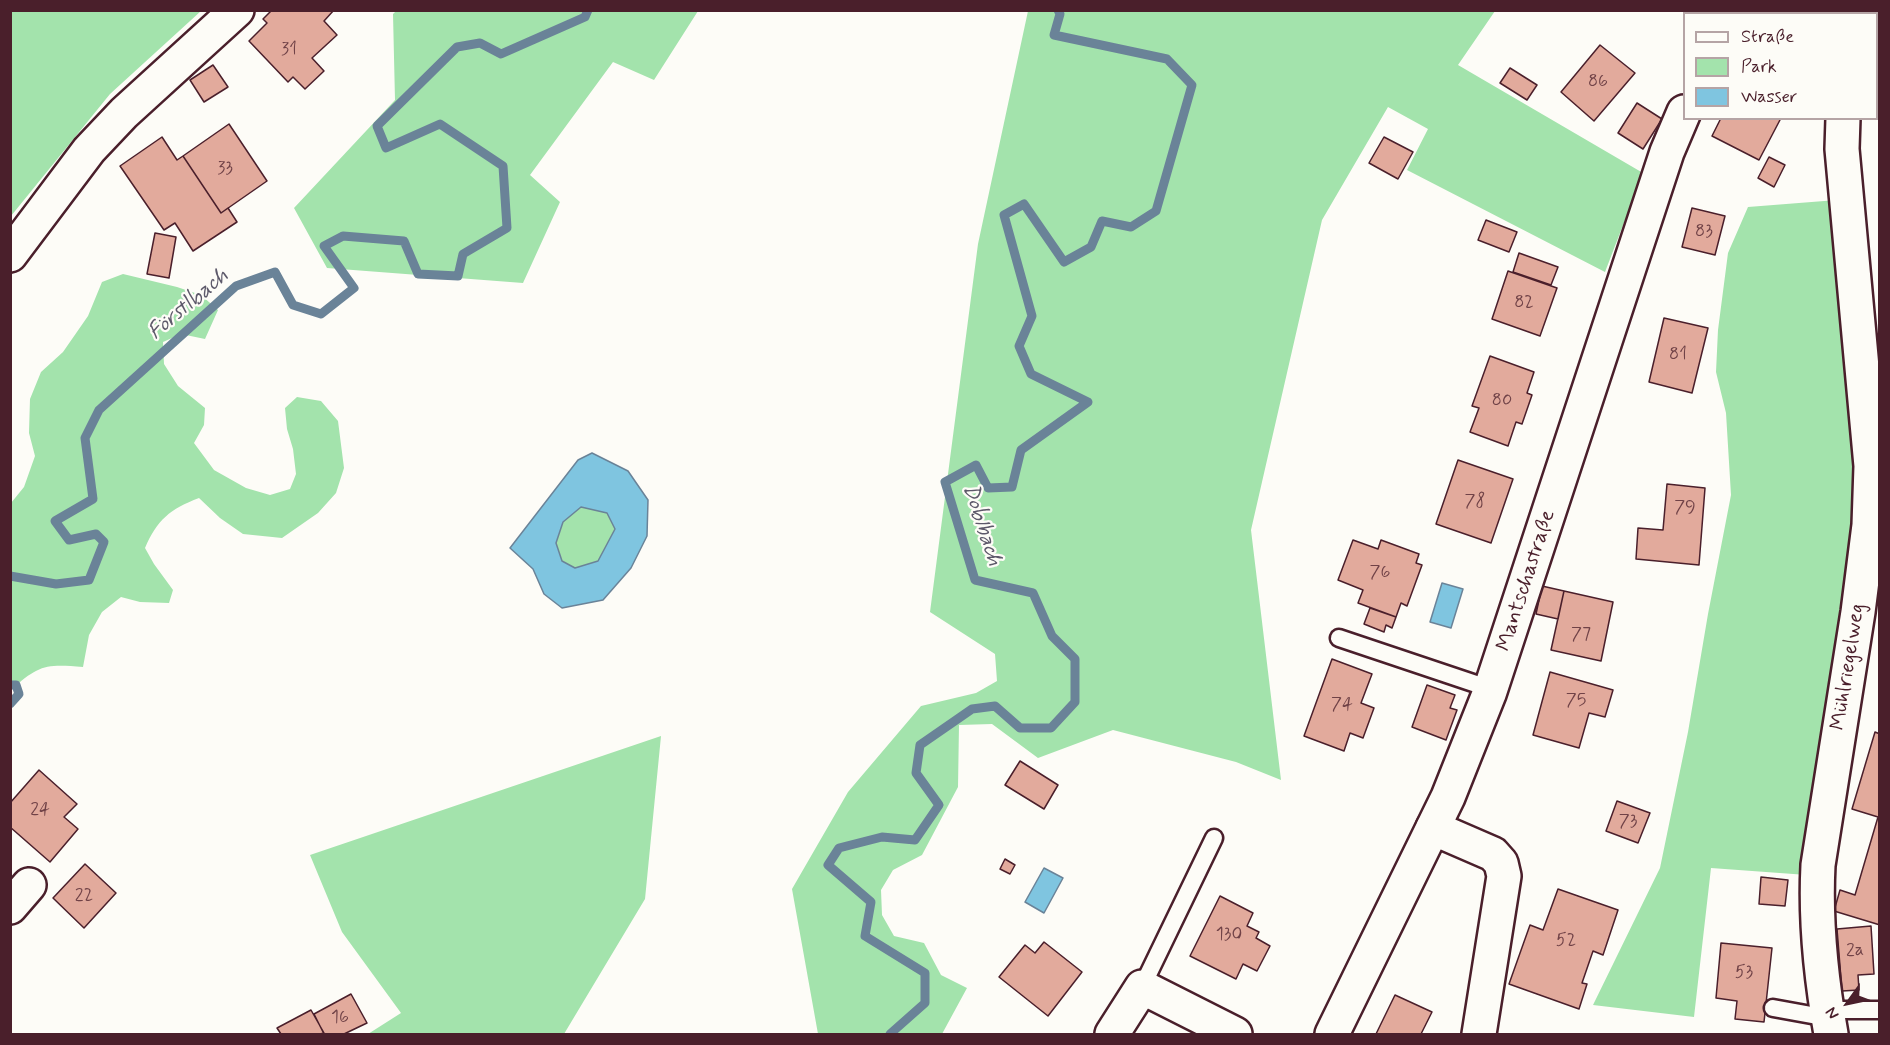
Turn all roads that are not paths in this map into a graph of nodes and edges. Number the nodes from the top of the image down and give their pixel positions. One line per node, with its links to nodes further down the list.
1 (237, 10): 4 (street)
2 (1683, 114): 6 (street, Mantschastraße)
3 (1843, 120): 12 (street, Mühlriegelweg)
4 (10, 255)
5 (1339, 638): 6 (lane)
6 (1491, 688): 7 (street, Mantschastraße)
7 (1433, 828): 15 (street, Mantschastraße); 16 (street)
8 (1214, 838): 9 (lane)
9 (1142, 987): 13 (street); 14 (street)
10 (1773, 1008): 12 (lane)
11 (1880, 1010): 12 (lane)
12 (1828, 1021)
13 (1112, 1035)
14 (1234, 1035)
15 (1332, 1035)
16 (1479, 1035)

